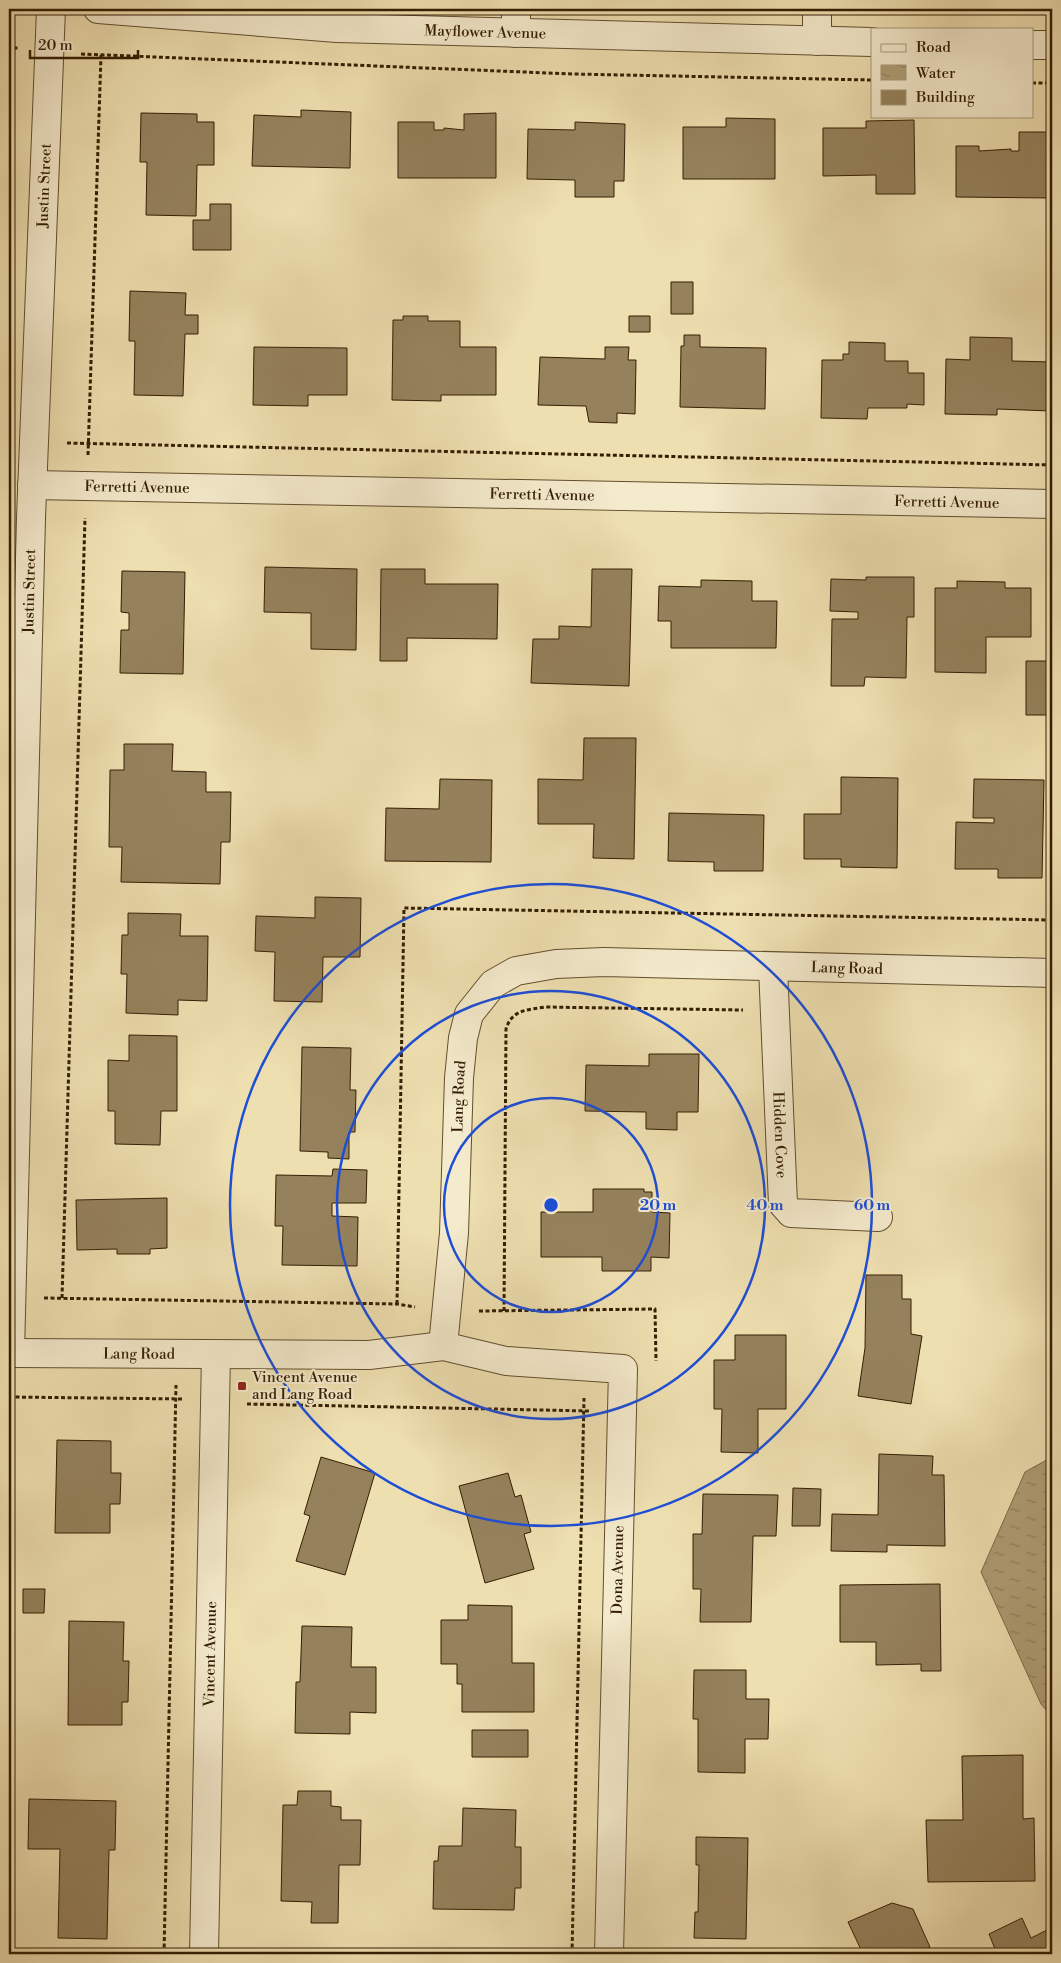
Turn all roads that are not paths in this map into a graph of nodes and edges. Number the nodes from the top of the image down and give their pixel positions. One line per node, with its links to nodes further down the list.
1 (51, 9): 9 (street, Justin Street)
2 (98, 9): 4 (street, Mayflower Avenue)
3 (818, 9): 5 (street)
4 (516, 21): 5 (street, Mayflower Avenue)
5 (816, 41): 6 (street, Mayflower Avenue)
6 (871, 42)
7 (1034, 45): 8 (street)
8 (1052, 45)
9 (32, 485): 10 (street, Ferretti Avenue); 15 (street, Justin Street)
10 (1052, 504)
11 (773, 967): 12 (street, Lang Road); 13 (street, Hidden Cove); 14 (street, Lang Road)
12 (1052, 973)
13 (878, 1217)
14 (443, 1346): 16 (street, Lang Road); 18 (street, Dona Avenue)
15 (9, 1353): 16 (street, Lang Road)
16 (216, 1355): 17 (street, Vincent Avenue)
17 (204, 1954)
18 (608, 1954)

